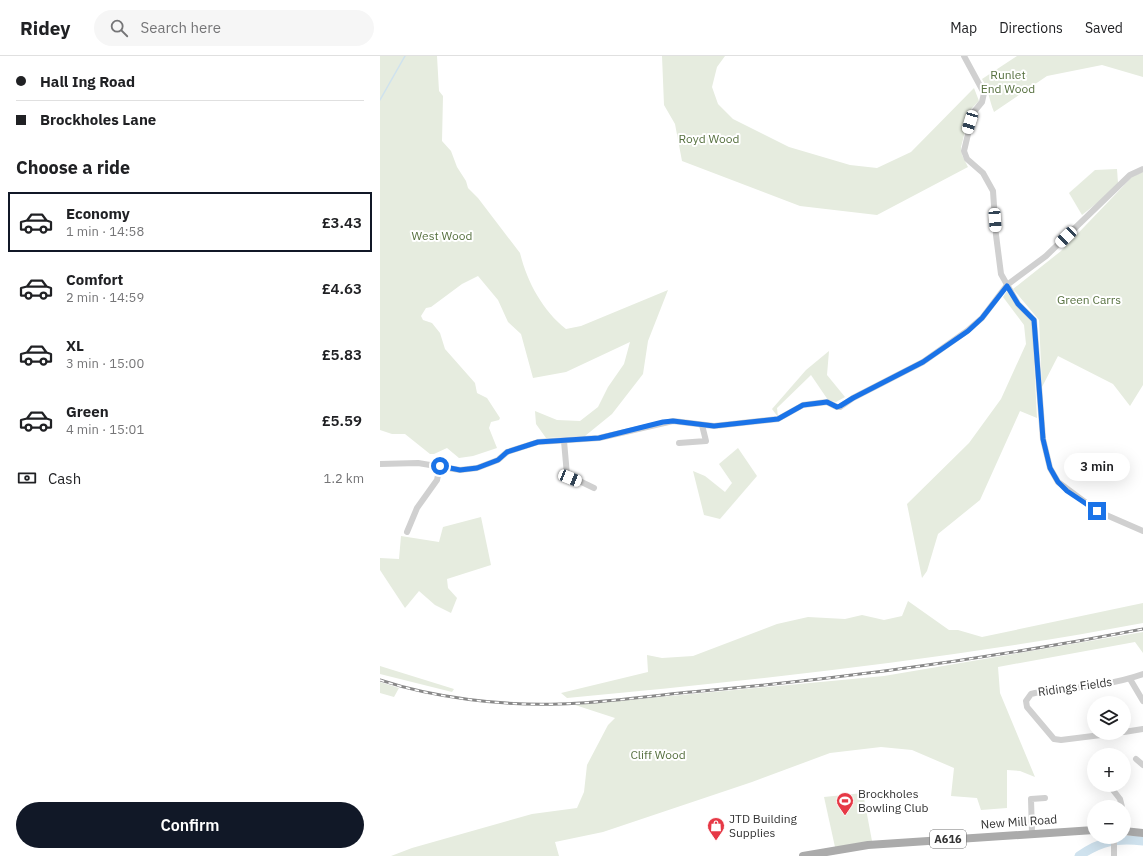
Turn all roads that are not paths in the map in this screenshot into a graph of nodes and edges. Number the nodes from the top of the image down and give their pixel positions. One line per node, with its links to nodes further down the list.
1 (964, 56): 3 (street)
2 (1143, 169): 3 (street)
3 (1007, 286): 4 (street); 10 (street)
4 (702, 425): 5 (street); 6 (street)
5 (564, 441): 8 (street); 9 (street)
6 (680, 443)
7 (380, 464): 8 (street)
8 (440, 466): 11 (street)
9 (594, 488)
10 (1143, 531)
11 (407, 532)
12 (1143, 674): 13 (street, Ridings Fields)
13 (1130, 679): 14 (street); 17 (street, Ridings Fields)
14 (1143, 700)
15 (1143, 729): 16 (street)
16 (1131, 731)
17 (1087, 737)
18 (1136, 759): 19 (street)
19 (1143, 765)
20 (1045, 798): 23 (street)
21 (1087, 830): 23 (main road, New Mill Road / A616)
22 (1131, 832): 24 (main road)
23 (1032, 833): 26 (main road, New Mill Road / A616)
24 (1143, 833)
25 (1114, 844): 27 (street)
26 (803, 856)
27 (1114, 856)

